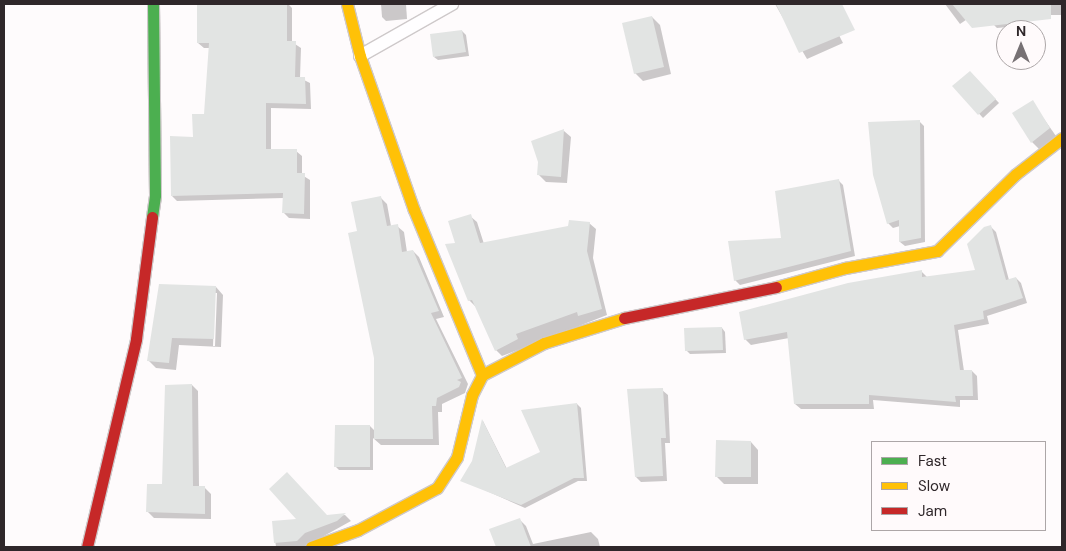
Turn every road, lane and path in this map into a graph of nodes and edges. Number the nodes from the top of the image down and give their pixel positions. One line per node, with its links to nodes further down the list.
1 (153, 4): 7 (street)
2 (347, 4): 4 (street)
3 (452, 4): 4 (lane)
4 (360, 56): 6 (street)
5 (1062, 138): 6 (street)
6 (482, 375): 8 (street)
7 (87, 547)
8 (312, 547)

